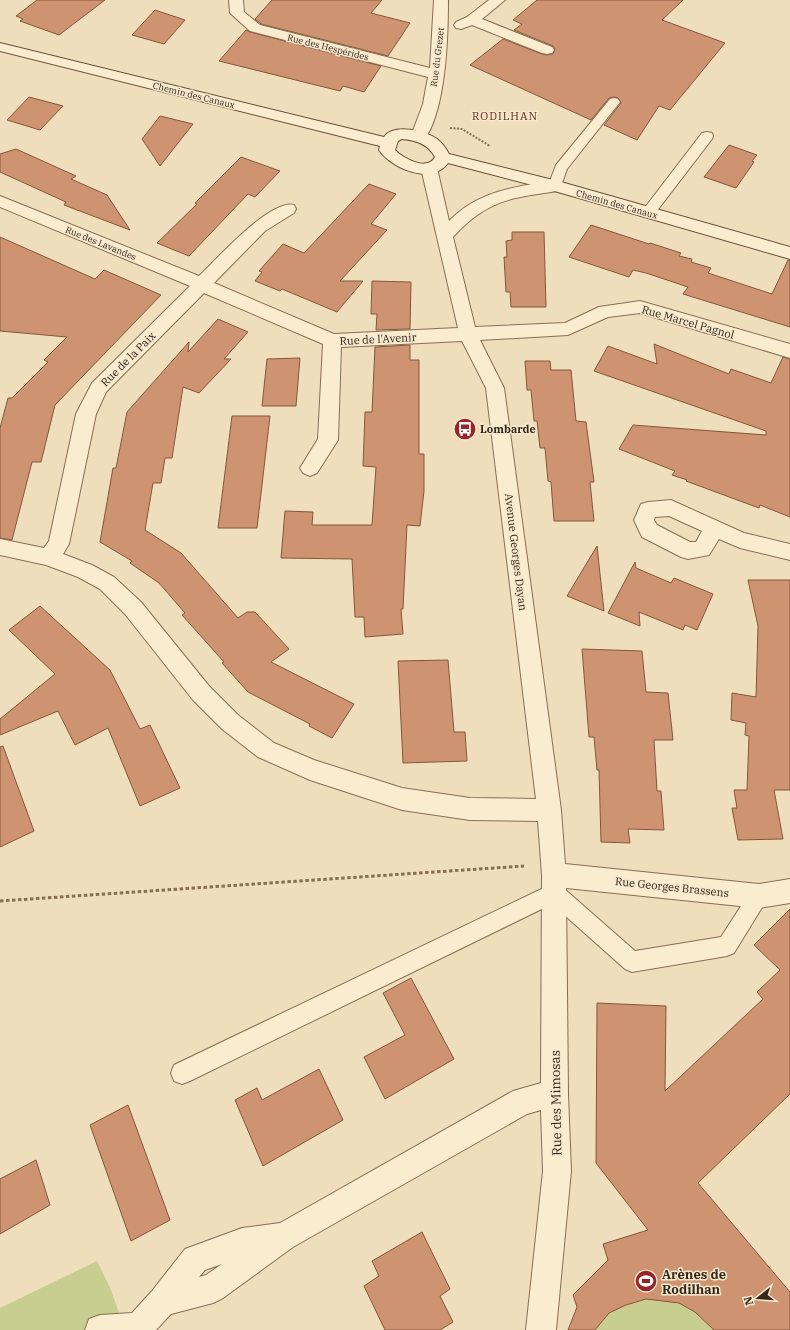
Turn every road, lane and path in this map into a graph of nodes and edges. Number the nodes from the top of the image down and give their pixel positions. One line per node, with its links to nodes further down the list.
1 (236, 0): 8 (street, Rue des Hespérides)
2 (441, 0): 5 (street, Rue du Grezet)
3 (498, 0): 4 (street)
4 (472, 20): 5 (street); 7 (street)
5 (441, 25): 8 (street, Rue du Grezet)
6 (0, 47): 12 (street, Chemin des Canaux)
7 (548, 50)
8 (436, 74): 10 (street, Rue du Grezet)
9 (614, 102): 14 (lane)
10 (419, 136): 12 (street); 13 (street)
11 (707, 136): 17 (lane)
12 (388, 143): 13 (street)
13 (436, 162): 14 (street, Chemin des Canaux); 18 (street, Avenue Georges Dayan)
14 (555, 186): 17 (street, Chemin des Canaux); 18 (street)
15 (0, 201): 20 (street, Rue des Lavandes)
16 (288, 209): 20 (street, Rue de la Paix)
17 (648, 213): 19 (street, Chemin des Canaux)
18 (444, 236): 21 (street, Avenue Georges Dayan)
19 (790, 253)
20 (202, 285): 22 (street, Rue de l'Avenir); 28 (street, Rue de la Paix)
21 (468, 334): 22 (street, Rue de l'Avenir); 23 (street, Rue Marcel Pagnol); 29 (street, Avenue Georges Dayan)
22 (332, 341): 24 (street)
23 (790, 351)
24 (310, 468)
25 (714, 529): 27 (street)
26 (0, 547): 28 (street)
27 (790, 552)
28 (48, 557): 29 (street)
29 (549, 810): 30 (street, Avenue Georges Dayan)
30 (554, 877): 32 (street, Rue Georges Brassens); 32 (lane); 33 (path); 34 (lane); 35 (street, Rue des Mimosas)
31 (790, 891): 32 (street, Rue Georges Brassens)
32 (759, 896)
33 (0, 901)
34 (182, 1073)
35 (554, 1094): 36 (street); 38 (street, Rue des Mimosas)
36 (138, 1329): 37 (street)
37 (100, 1330)
38 (541, 1330)

